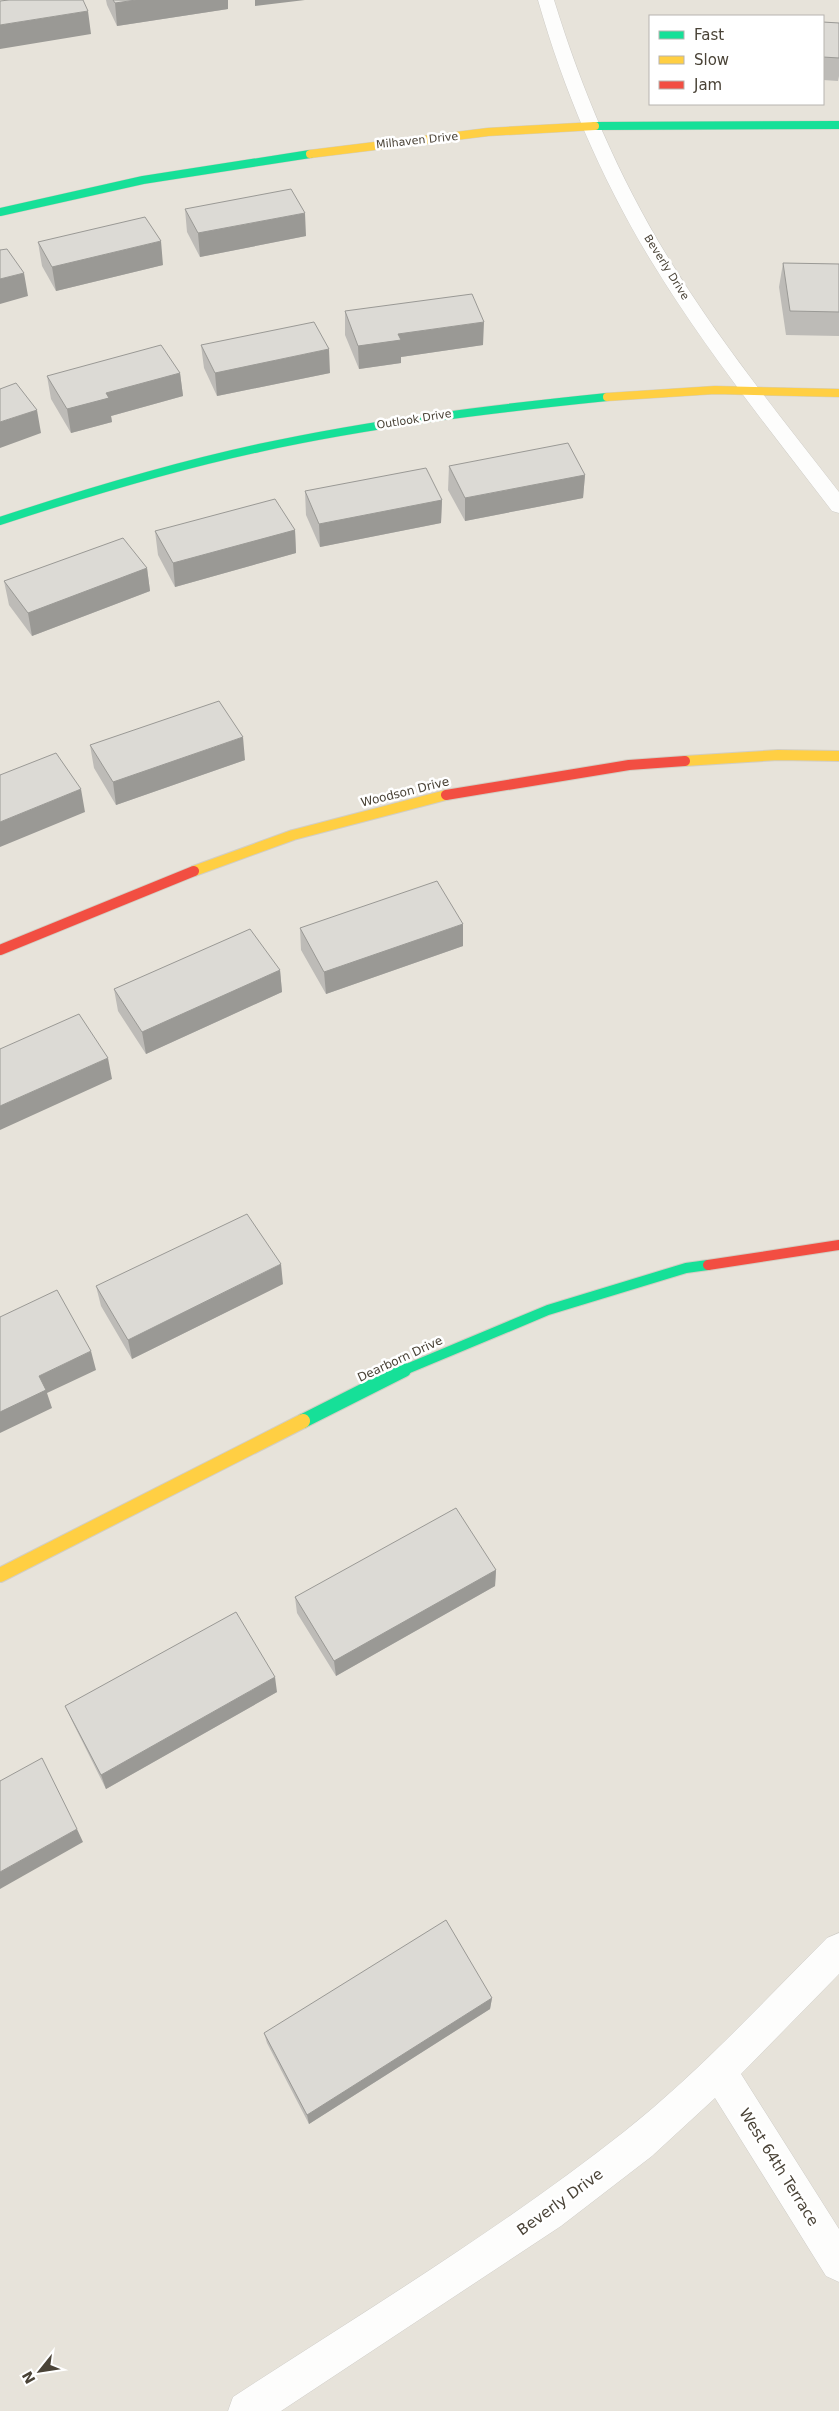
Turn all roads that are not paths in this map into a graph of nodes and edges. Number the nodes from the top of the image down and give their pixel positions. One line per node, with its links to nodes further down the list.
1 (546, 0): 3 (street, Beverly Drive)
2 (839, 124): 3 (street, Milhaven Drive)
3 (591, 127): 4 (street, Milhaven Drive); 5 (street, Beverly Drive)
4 (0, 212)
5 (752, 392): 6 (street, Outlook Drive); 7 (street, Beverly Drive); 8 (street, Outlook Drive)
6 (839, 393)
7 (839, 506)
8 (0, 521)
9 (839, 756): 10 (street, Woodson Drive)
10 (0, 950)
11 (839, 1245): 12 (street, Dearborn Drive)
12 (0, 1575)
13 (839, 1950): 14 (street, Beverly Drive)
14 (720, 2071): 15 (street, West 64th Terrace); 16 (street, Beverly Drive)
15 (839, 2263)
16 (247, 2411)

